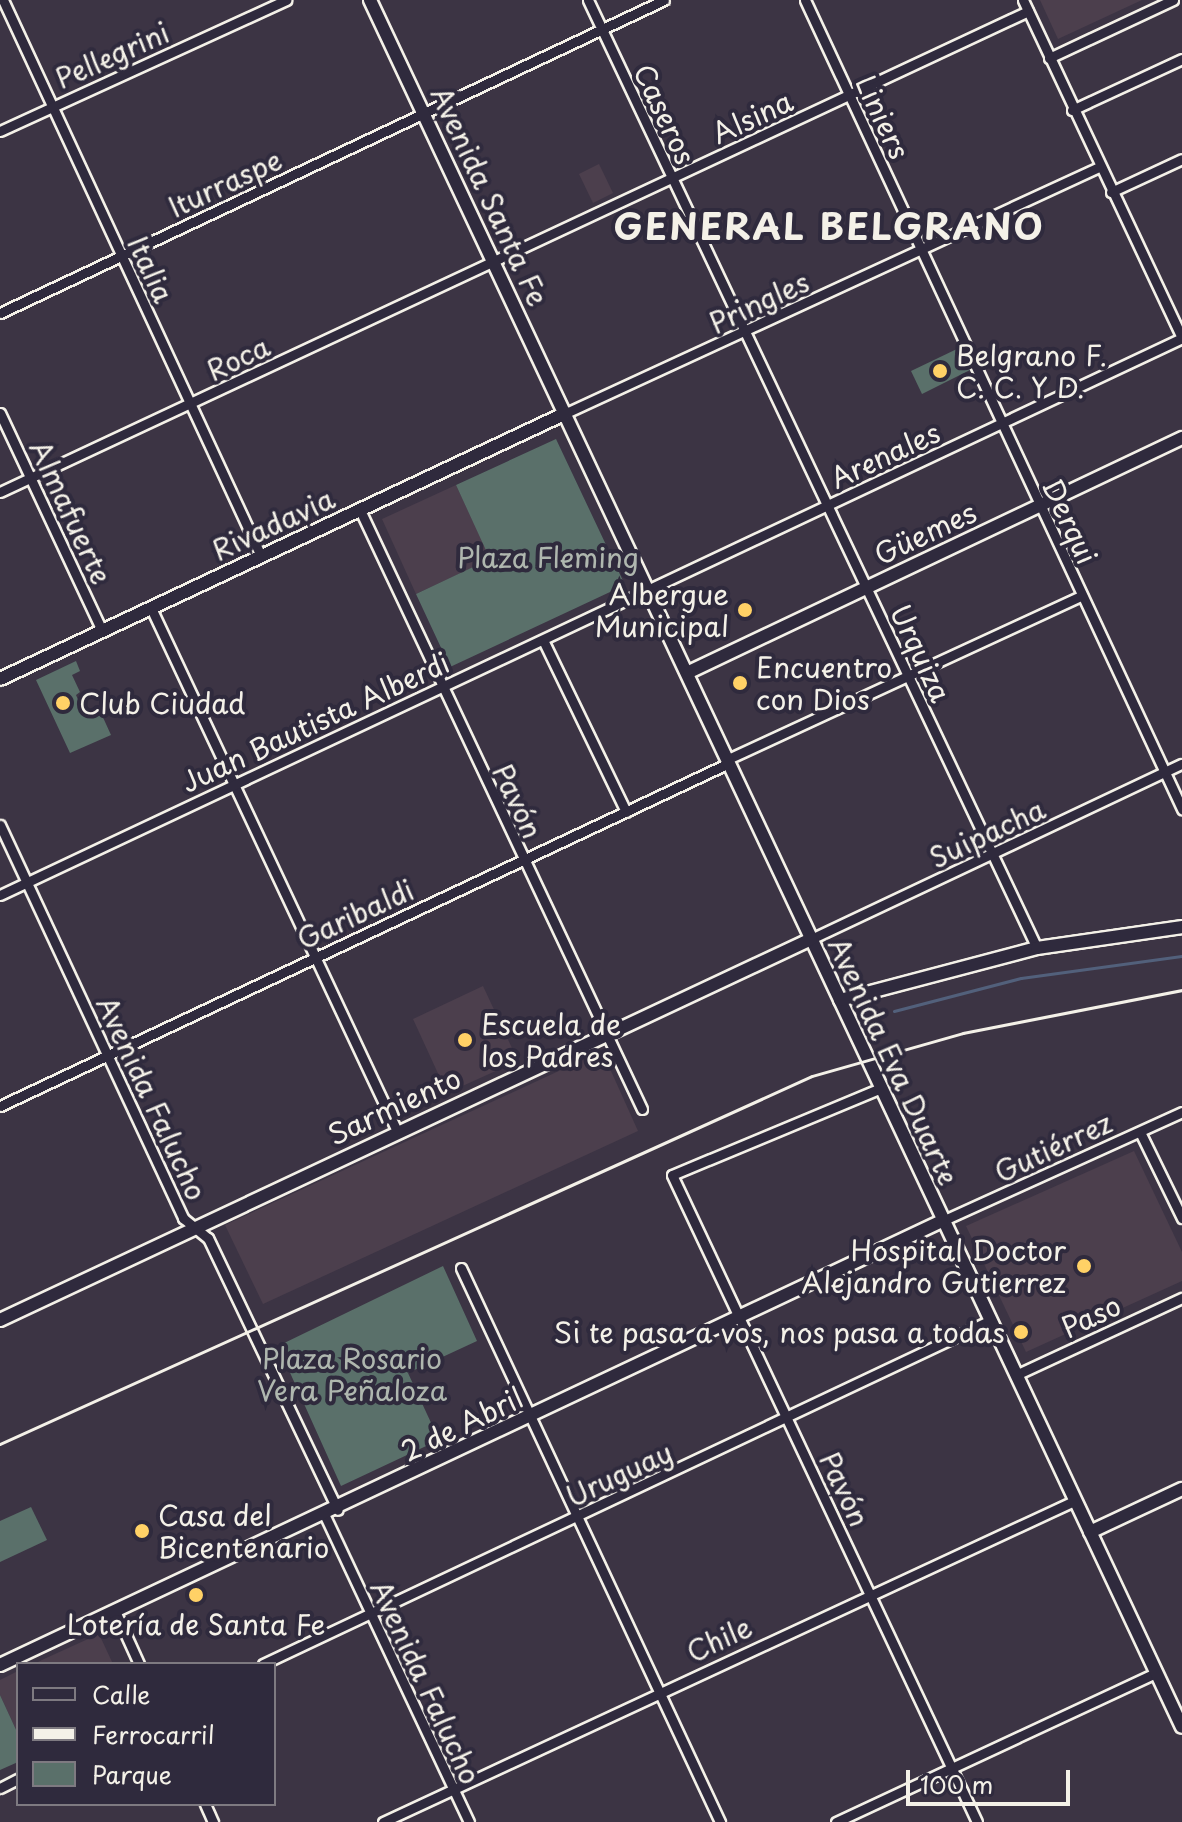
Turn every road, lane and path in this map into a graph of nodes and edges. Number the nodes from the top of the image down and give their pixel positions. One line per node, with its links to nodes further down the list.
1 (3, 0): 14 (street, Italia)
2 (286, 0): 14 (street, Pellegrini)
3 (370, 0): 16 (main road, Avenida Santa Fe)
4 (588, 0): 10 (street, Caseros)
5 (664, 0): 10 (street, Iturraspe)
6 (805, 0): 13 (street, Liniers)
7 (1023, 0): 9 (street)
8 (1173, 0): 11 (street)
9 (1028, 11): 11 (street); 13 (street, Alsina)
10 (602, 29): 16 (street, Iturraspe); 20 (street, Caseros)
11 (1049, 58): 15 (street)
12 (1182, 59): 15 (street)
13 (849, 95): 20 (street, Alsina); 22 (street, Liniers)
14 (51, 107): 17 (street, Pellegrini); 23 (street, Italia)
15 (1072, 110): 19 (street)
16 (425, 114): 23 (street, Iturraspe); 24 (main road, Avenida Santa Fe)
17 (0, 131)
18 (1182, 159): 21 (street)
19 (1099, 167): 21 (street); 22 (street, Pringles)
20 (671, 180): 24 (street, Alsina); 26 (street, Caseros)
21 (1111, 192): 27 (street)
22 (920, 252): 26 (street, Pringles); 31 (street, Derqui)
23 (121, 256): 25 (street, Iturraspe); 28 (street, Italia)
24 (495, 263): 28 (street, Roca); 30 (main road, Avenida Santa Fe)
25 (0, 313)
26 (743, 334): 30 (street, Pringles); 35 (street, Urquiza)
27 (1182, 338): 31 (street, Arenales)
28 (191, 404): 33 (street, Roca); 38 (street, Italia)
29 (0, 413): 33 (street, Almafuerte)
30 (566, 413): 37 (main road, Rivadavia); 40 (main road, Avenida Eva Duarte)
31 (1002, 426): 35 (street, Arenales); 36 (street, Derqui)
32 (1182, 438): 36 (main road, Güemes)
33 (31, 478): 34 (street, Roca); 43 (street, Almafuerte)
34 (0, 492)
35 (827, 507): 39 (street, Urquiza); 40 (street, Arenales)
36 (1039, 507): 39 (main road, Güemes); 41 (street, Derqui)
37 (360, 510): 38 (main road, Rivadavia); 48 (street, Pavón)
38 (261, 556): 42 (main road, Rivadavia)
39 (866, 588): 45 (main road, Güemes); 46 (street, Urquiza)
40 (650, 590): 44 (street, Juan Bautista Alberdi); 45 (main road, Avenida Eva Duarte)
41 (1080, 596): 46 (street, Garibaldi); 51 (street, Derqui)
42 (151, 608): 43 (main road, Rivadavia); 52 (street)
43 (102, 631): 47 (main road, Rivadavia)
44 (543, 640): 48 (street, Juan Bautista Alberdi); 54 (street)
45 (689, 672): 49 (main road, Avenida Eva Duarte)
46 (907, 676): 49 (street, Garibaldi); 56 (street, Urquiza)
47 (0, 679)
48 (440, 687): 52 (street, Juan Bautista Alberdi); 57 (street, Pavón)
49 (728, 761): 54 (street, Garibaldi); 61 (main road, Avenida Eva Duarte)
50 (1182, 764): 51 (street, Suipacha)
51 (1164, 772): 53 (street, Derqui); 56 (street, Suipacha)
52 (232, 785): 58 (street, Juan Bautista Alberdi); 63 (street)
53 (1182, 809)
54 (626, 812): 57 (street, Garibaldi)
55 (0, 825): 58 (street, Avenida Falucho)
56 (992, 856): 61 (street, Suipacha); 62 (street, Urquiza)
57 (522, 862): 63 (street, Garibaldi); 65 (street, Pavón)
58 (26, 883): 59 (street, Juan Bautista Alberdi); 66 (street, Avenida Falucho)
59 (0, 895)
60 (1182, 927): 62 (main road)
61 (811, 939): 64 (main road, Avenida Eva Duarte); 65 (main road, Sarmiento)
62 (1037, 948): 64 (main road)
63 (314, 956): 66 (street, Garibaldi); 71 (street)
64 (840, 1000): 67 (main road, Avenida Eva Duarte)
65 (605, 1036): 69 (street, Pavón); 71 (main road, Sarmiento)
66 (106, 1056): 68 (street, Garibaldi); 75 (street, Avenida Falucho)
67 (881, 1088): 74 (main road, Avenida Eva Duarte); 79 (street, Pavón)
68 (0, 1106)
69 (642, 1109)
70 (1182, 1112): 72 (street, Gutiérrez)
71 (397, 1131): 75 (main road, Sarmiento)
72 (1140, 1132): 73 (street); 74 (street, Gutiérrez)
73 (1182, 1218)
74 (942, 1221): 79 (main road, 2 de Abril); 80 (main road, Avenida Eva Duarte)
75 (195, 1228): 78 (main road, Sarmiento); 86 (street, Avenida Falucho)
76 (461, 1268): 82 (street)
77 (1182, 1298): 81 (street, Paso)
78 (0, 1320)
79 (739, 1320): 82 (main road, 2 de Abril); 83 (street, Pavón)
80 (991, 1320): 81 (main road, Avenida Eva Duarte); 83 (street, Uruguay)
81 (1018, 1374): 85 (main road, Avenida Eva Duarte)
82 (531, 1418): 86 (main road, 2 de Abril); 88 (street)
83 (787, 1418): 88 (street, Uruguay); 90 (street, Pavón)
84 (1182, 1489): 89 (main road)
85 (1076, 1500): 89 (main road, Avenida Eva Duarte); 90 (street, Chile)
86 (338, 1510): 87 (main road, 2 de Abril)
87 (325, 1516): 91 (main road, 2 de Abril); 92 (street, Avenida Falucho)
88 (577, 1519): 92 (street, Uruguay); 97 (street)
89 (1090, 1532): 96 (main road, Avenida Eva Duarte)
90 (869, 1594): 97 (street, Chile); 100 (street, Pavón)
91 (115, 1611): 93 (street); 95 (main road, 2 de Abril)
92 (370, 1615): 94 (street, Uruguay); 101 (street, Avenida Falucho)
93 (138, 1662)
94 (267, 1662)
95 (0, 1665)
96 (1157, 1672): 98 (main road, Avenida Eva Duarte); 100 (street)
97 (659, 1691): 101 (street, Chile); 104 (street)
98 (1177, 1703): 99 (main road, Avenida Eva Duarte)
99 (1182, 1727)
100 (951, 1768): 105 (street); 106 (street, Pavón)
101 (453, 1789): 102 (street, Chile); 103 (street, Avenida Falucho)
102 (383, 1822)
103 (469, 1822)
104 (720, 1822)
105 (836, 1822)
106 (977, 1822)

